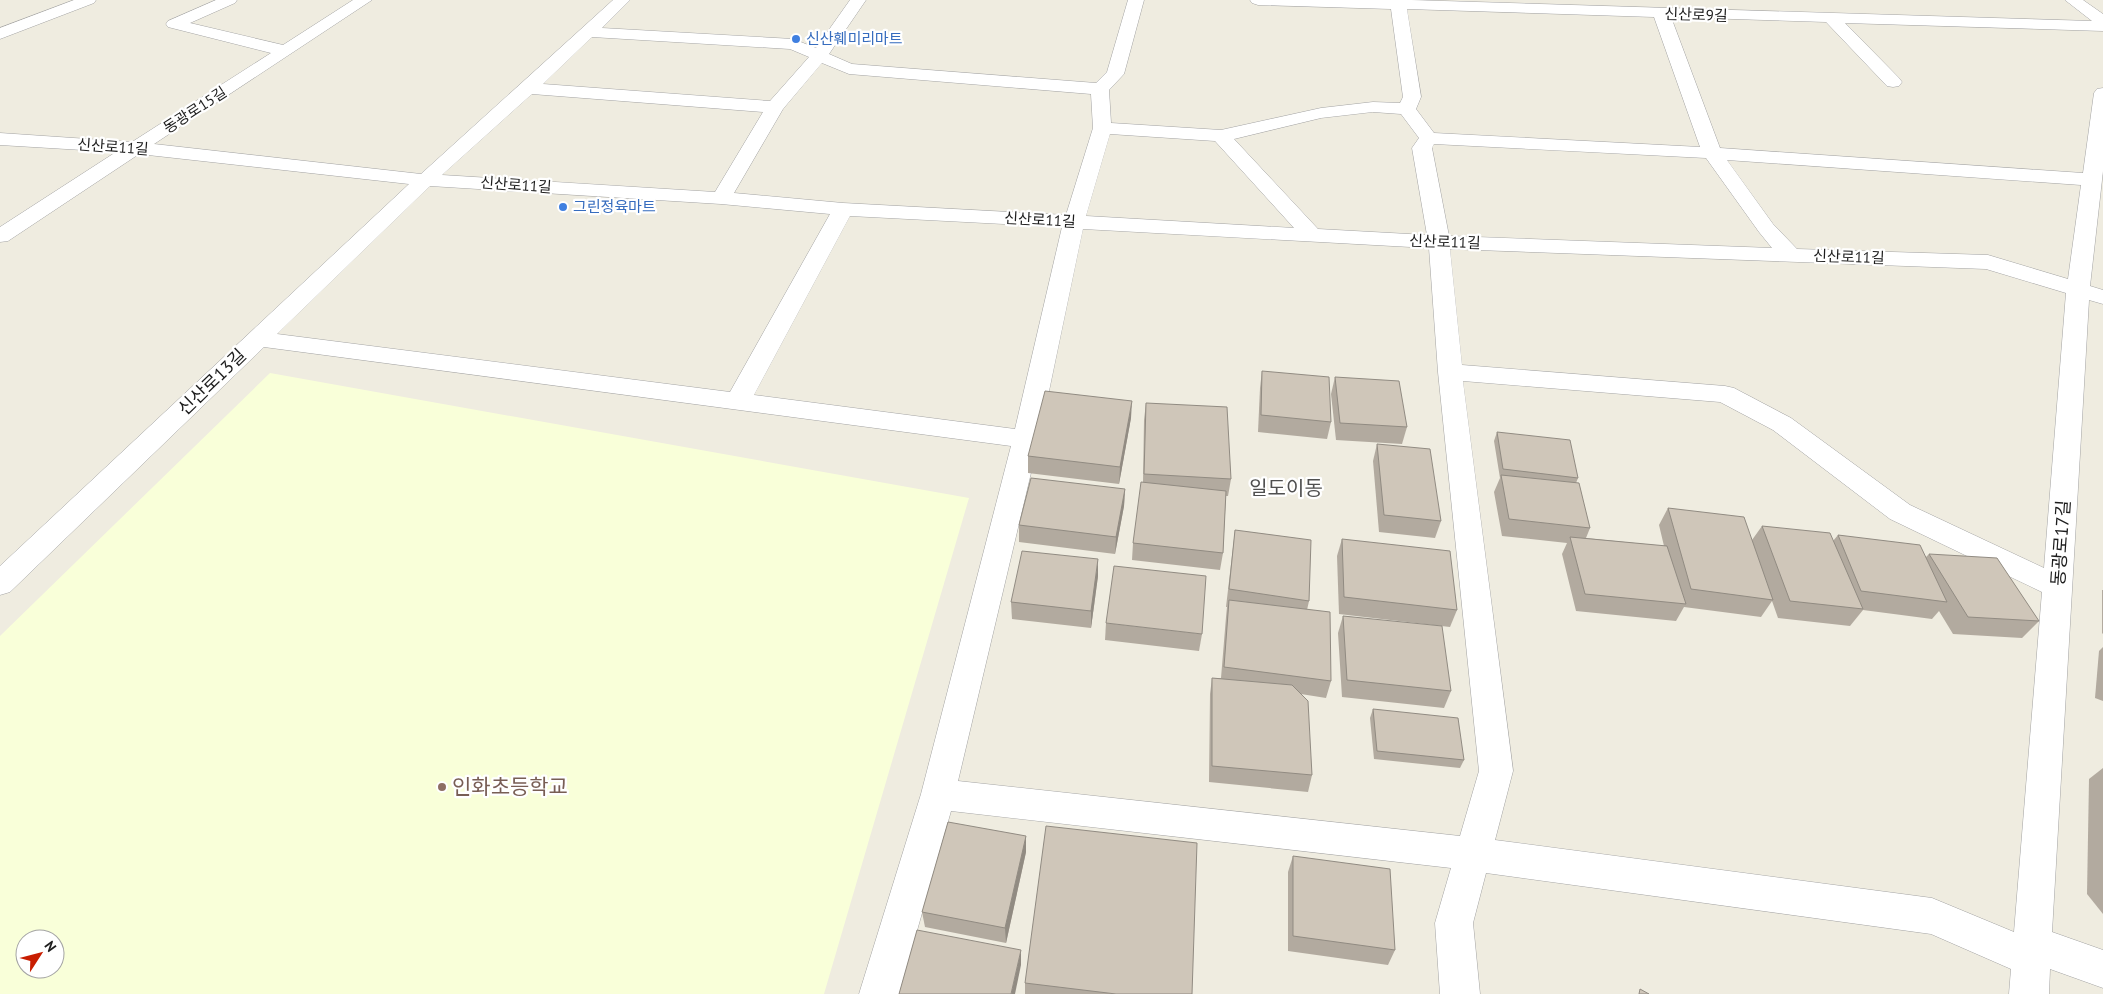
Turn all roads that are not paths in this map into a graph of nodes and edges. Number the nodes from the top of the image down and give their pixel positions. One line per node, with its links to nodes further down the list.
1 (88, 0): 17 (street)
2 (229, 0): 18 (street)
3 (364, 0): 18 (street, 동광로15길)
4 (622, 0): 16 (street, 신산로13길)
5 (858, 0): 19 (street)
6 (1136, 0): 22 (street)
7 (1258, 0): 9 (street, 신산로9길)
8 (2074, 0): 13 (street)
9 (1399, 2): 11 (street, 신산로9길); 25 (street)
10 (1917, 6): 14 (street)
11 (1661, 14): 12 (street, 신산로9길); 31 (street)
12 (1832, 19): 14 (street, 신산로9길); 20 (street)
13 (2103, 21)
14 (1937, 22): 15 (street, 신산로9길)
15 (2103, 26)
16 (589, 32): 19 (street); 21 (street, 신산로13길)
17 (0, 34)
18 (285, 51): 30 (street, 동광로15길)
19 (819, 56): 22 (street); 24 (street)
20 (1893, 82)
21 (528, 88): 24 (street); 32 (street, 신산로13길)
22 (1100, 89): 26 (street)
23 (2103, 93): 33 (street, 동광로17길)
24 (775, 107): 34 (street)
25 (1407, 109): 27 (street); 28 (street)
26 (1102, 128): 27 (street); 36 (street)
27 (1221, 136): 38 (street)
28 (1428, 138): 31 (street); 39 (street)
29 (0, 139): 30 (street, 신산로11길)
30 (136, 148): 32 (street, 신산로11길); 37 (street, 동광로15길)
31 (1712, 152): 33 (street); 40 (street)
32 (425, 180): 34 (street, 신산로11길); 42 (street, 신산로13길)
33 (2092, 180): 41 (street, 동광로17길)
34 (721, 198): 35 (street, 신산로11길)
35 (843, 208): 36 (street, 신산로11길); 44 (street)
36 (1074, 222): 38 (street, 신산로11길); 45 (street)
37 (0, 236)
38 (1313, 236): 39 (street, 신산로11길)
39 (1439, 242): 40 (street, 신산로11길); 43 (street)
40 (1790, 254): 41 (street, 신산로11길)
41 (2091, 294): 47 (street, 동광로17길)
42 (258, 339): 44 (street); 46 (street, 신산로13길)
43 (1450, 372): 47 (street); 49 (street)
44 (738, 401): 45 (street)
45 (1026, 439): 48 (street)
46 (0, 584)
47 (2058, 587): 50 (street, 동광로17길)
48 (938, 794): 49 (street); 52 (street)
49 (1473, 854): 50 (street); 53 (street)
50 (2032, 958): 51 (street); 54 (street, 동광로17길)
51 (2103, 969)
52 (880, 994)
53 (1460, 994)
54 (2029, 994)

